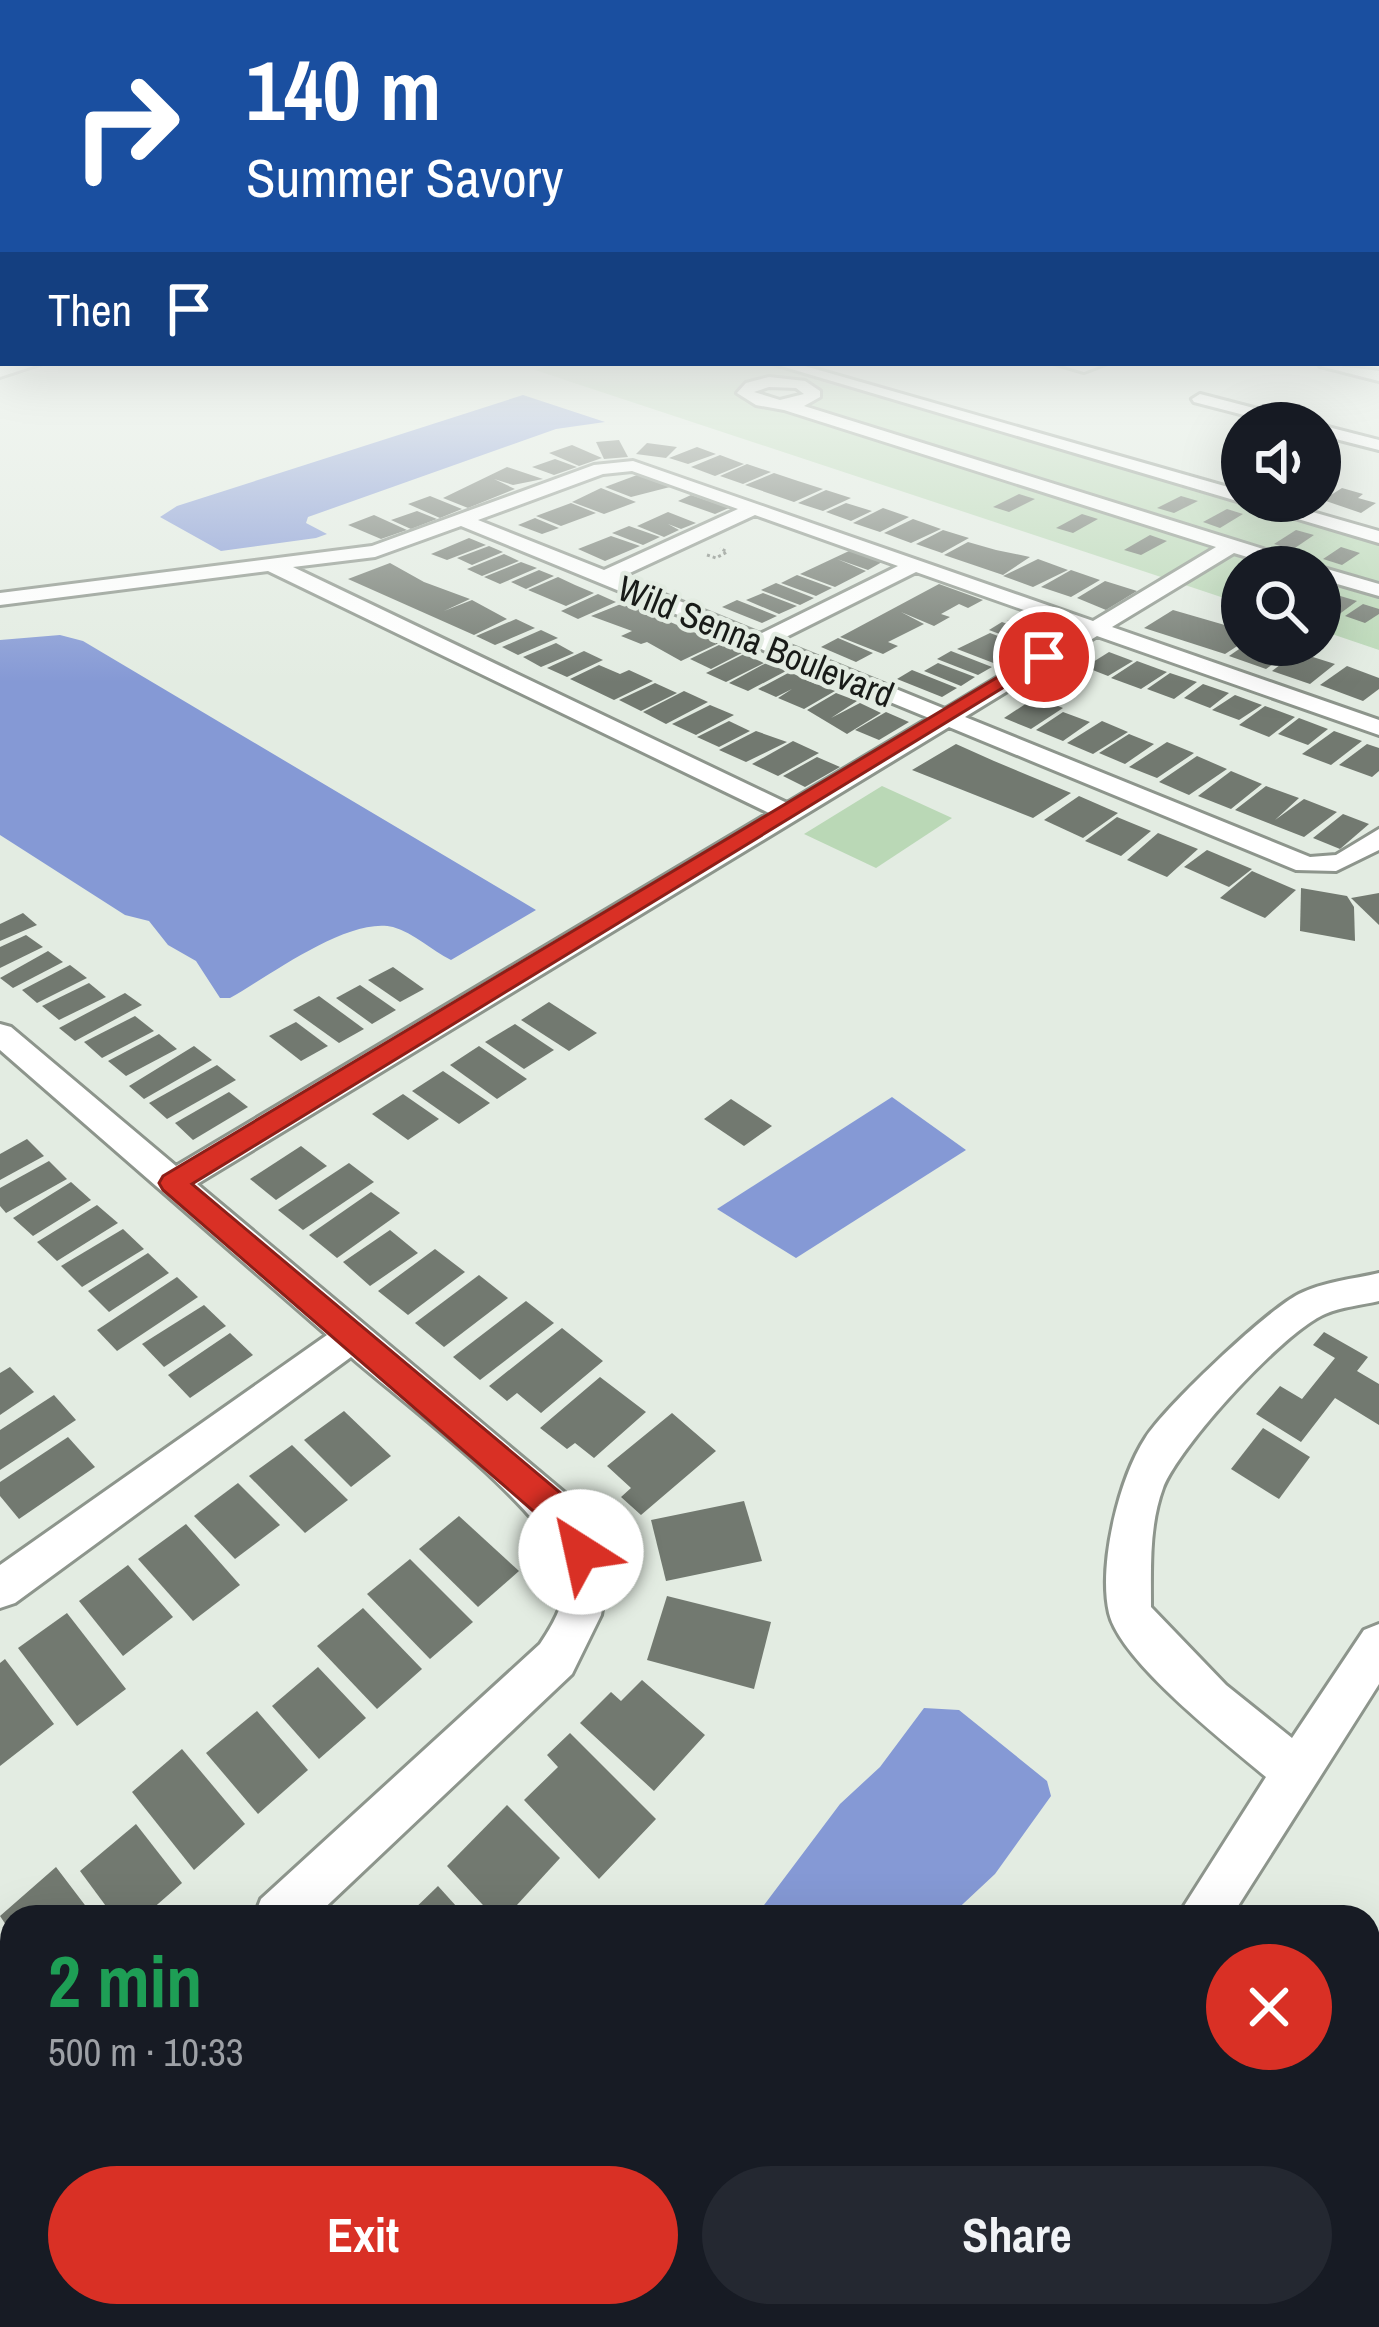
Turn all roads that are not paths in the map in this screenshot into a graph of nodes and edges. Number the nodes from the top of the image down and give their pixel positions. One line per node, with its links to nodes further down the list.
1 (975, 465): 8 (street)
2 (1130, 465): 3 (street)
3 (1221, 491)
4 (756, 508): 5 (street); 10 (street); 12 (street)
5 (464, 520): 11 (street); 12 (street, Wild Senna Boulevard)
6 (1327, 522): 7 (street)
7 (1379, 537)
8 (1232, 546)
9 (1221, 552): 16 (street)
10 (916, 564): 16 (street); 17 (street)
11 (272, 565): 15 (street); 20 (street)
12 (603, 578): 17 (street, Wild Senna Boulevard)
13 (1341, 579): 14 (street)
14 (1379, 590)
15 (0, 599)
16 (1092, 627): 18 (street); 19 (street)
17 (760, 642): 18 (street, Wild Senna Boulevard)
18 (945, 718): 20 (street); 21 (street, Wild Senna Boulevard)
19 (1379, 728)
20 (788, 813): 23 (street)
21 (1379, 837)
22 (0, 1034): 23 (street)
23 (173, 1183): 25 (street)
24 (1379, 1287): 28 (street)
25 (353, 1336): 26 (street); 29 (street)
26 (0, 1588)
27 (1379, 1645): 28 (street)
28 (1297, 1772): 30 (street)
29 (292, 1905)
30 (1210, 1905)

